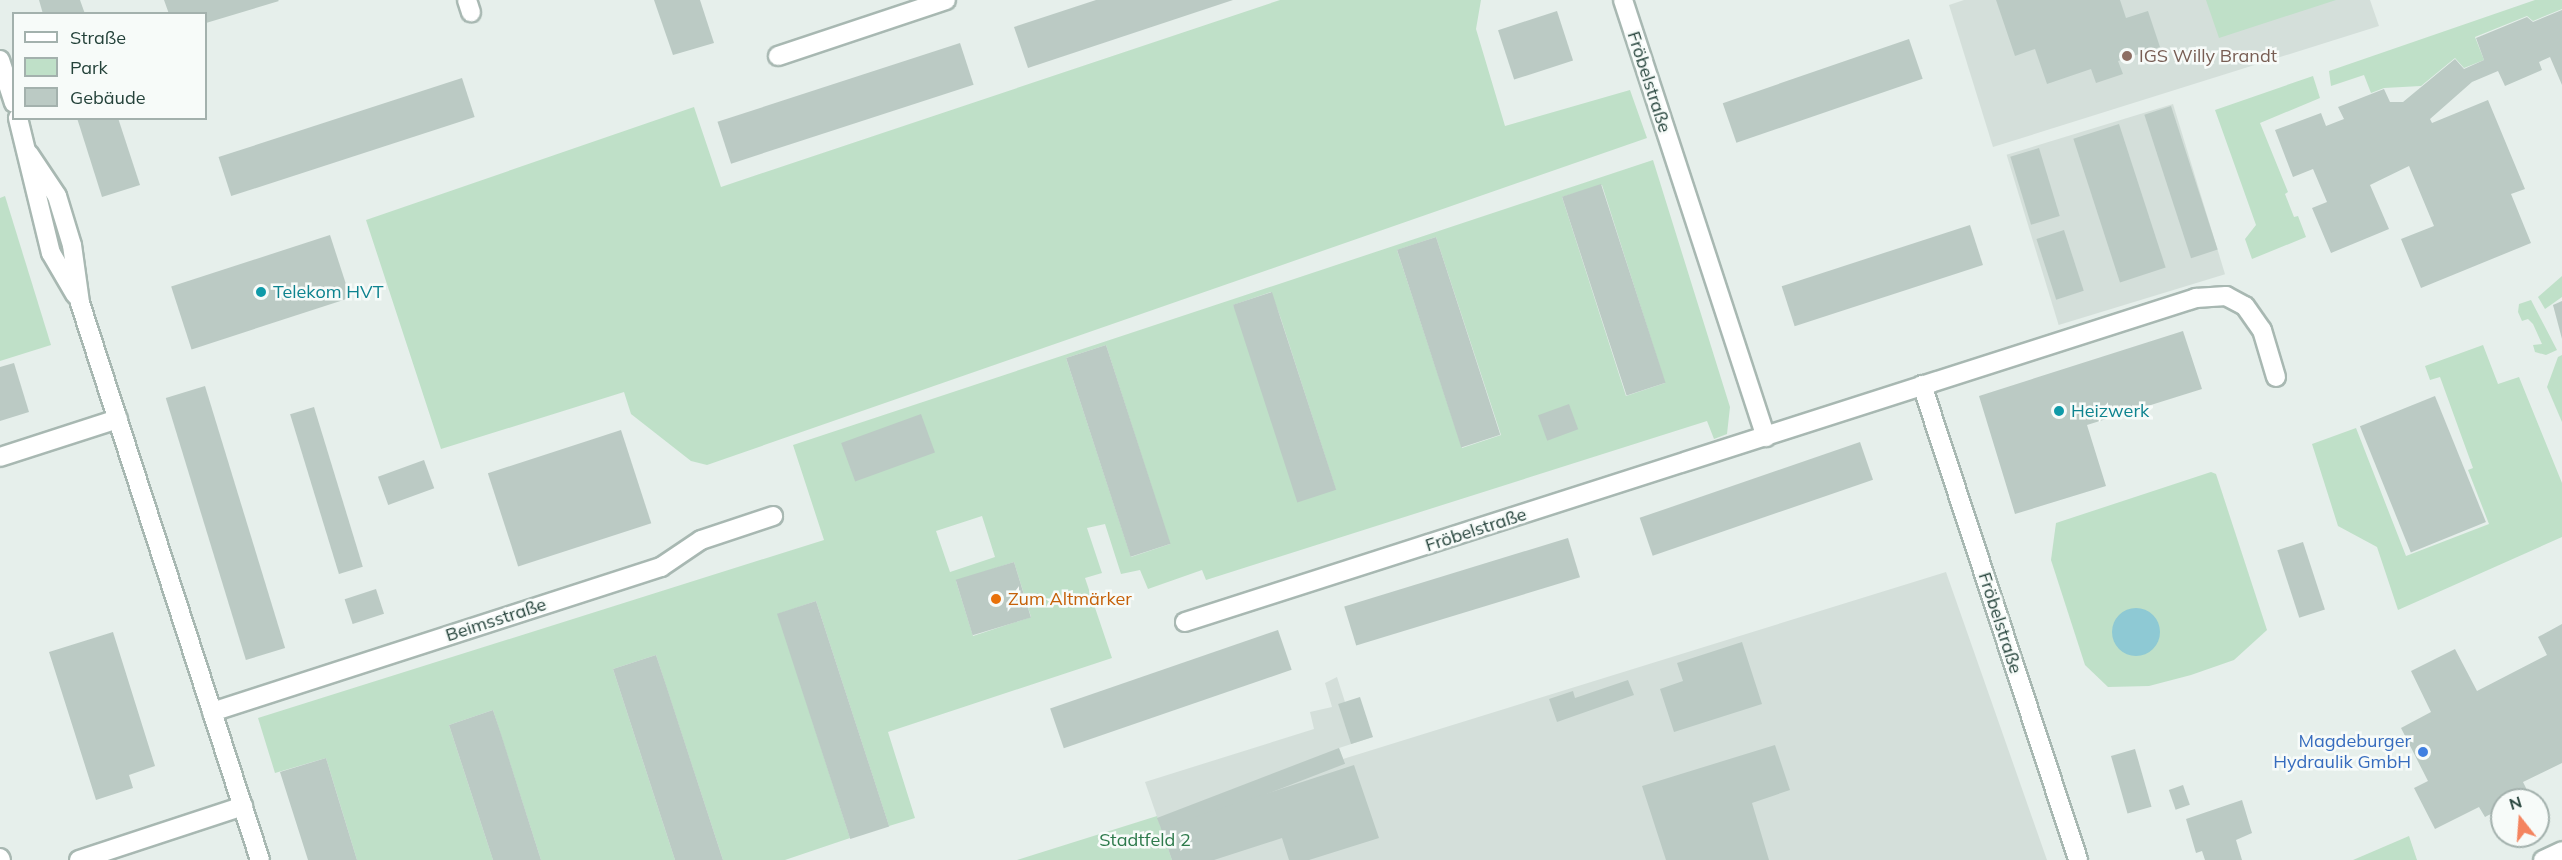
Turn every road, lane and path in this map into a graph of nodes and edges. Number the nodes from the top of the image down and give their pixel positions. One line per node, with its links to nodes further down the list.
1 (946, 0): 3 (street)
2 (1623, 0): 10 (street, Fröbelstraße)
3 (778, 56)
4 (0, 60): 5 (street)
5 (12, 97)
6 (19, 120): 9 (street)
7 (2277, 377): 8 (street, Fröbelstraße)
8 (1922, 385): 10 (street, Fröbelstraße); 19 (street, Fröbelstraße)
9 (118, 419): 11 (street); 14 (street)
10 (1766, 437): 13 (street, Fröbelstraße)
11 (0, 457)
12 (773, 516): 14 (street, Beimsstraße)
13 (1185, 622)
14 (212, 712): 15 (street)
15 (243, 806): 17 (street); 18 (street)
16 (2562, 851): 20 (street)
17 (79, 860)
18 (260, 860)
19 (2079, 860)
20 (2543, 860)

